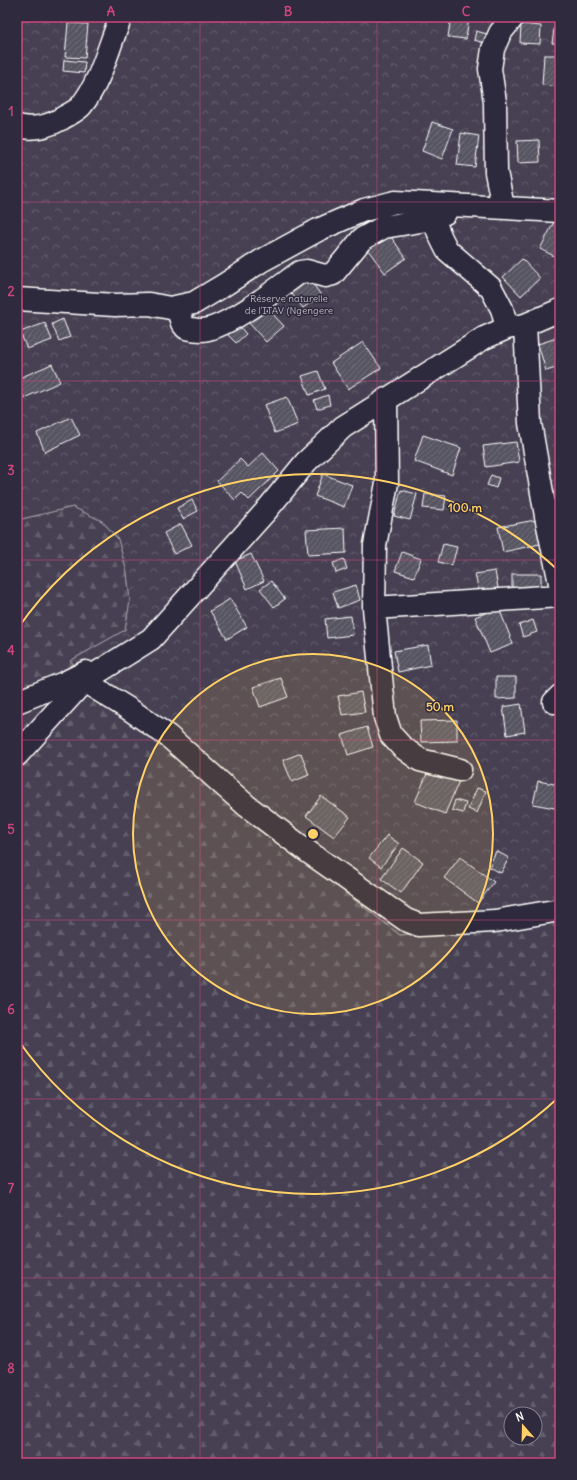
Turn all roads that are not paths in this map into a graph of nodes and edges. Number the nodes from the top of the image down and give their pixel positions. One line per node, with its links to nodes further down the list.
1 (121, 17): 3 (street)
2 (514, 17): 5 (street)
3 (17, 126)
4 (454, 205): 5 (street); 7 (street); 9 (street)
5 (503, 207): 6 (street)
6 (560, 210)
7 (433, 219): 9 (street); 11 (street)
8 (17, 299): 9 (street)
9 (177, 307)
10 (560, 310): 11 (street)
11 (516, 326): 12 (street); 13 (street)
12 (386, 399): 15 (street); 16 (street)
13 (560, 583)
14 (560, 596): 15 (street)
15 (374, 608): 20 (street)
16 (151, 639): 17 (street); 18 (street)
17 (84, 681): 19 (street); 21 (street)
18 (17, 702)
19 (17, 755)
20 (460, 770)
21 (560, 910)

